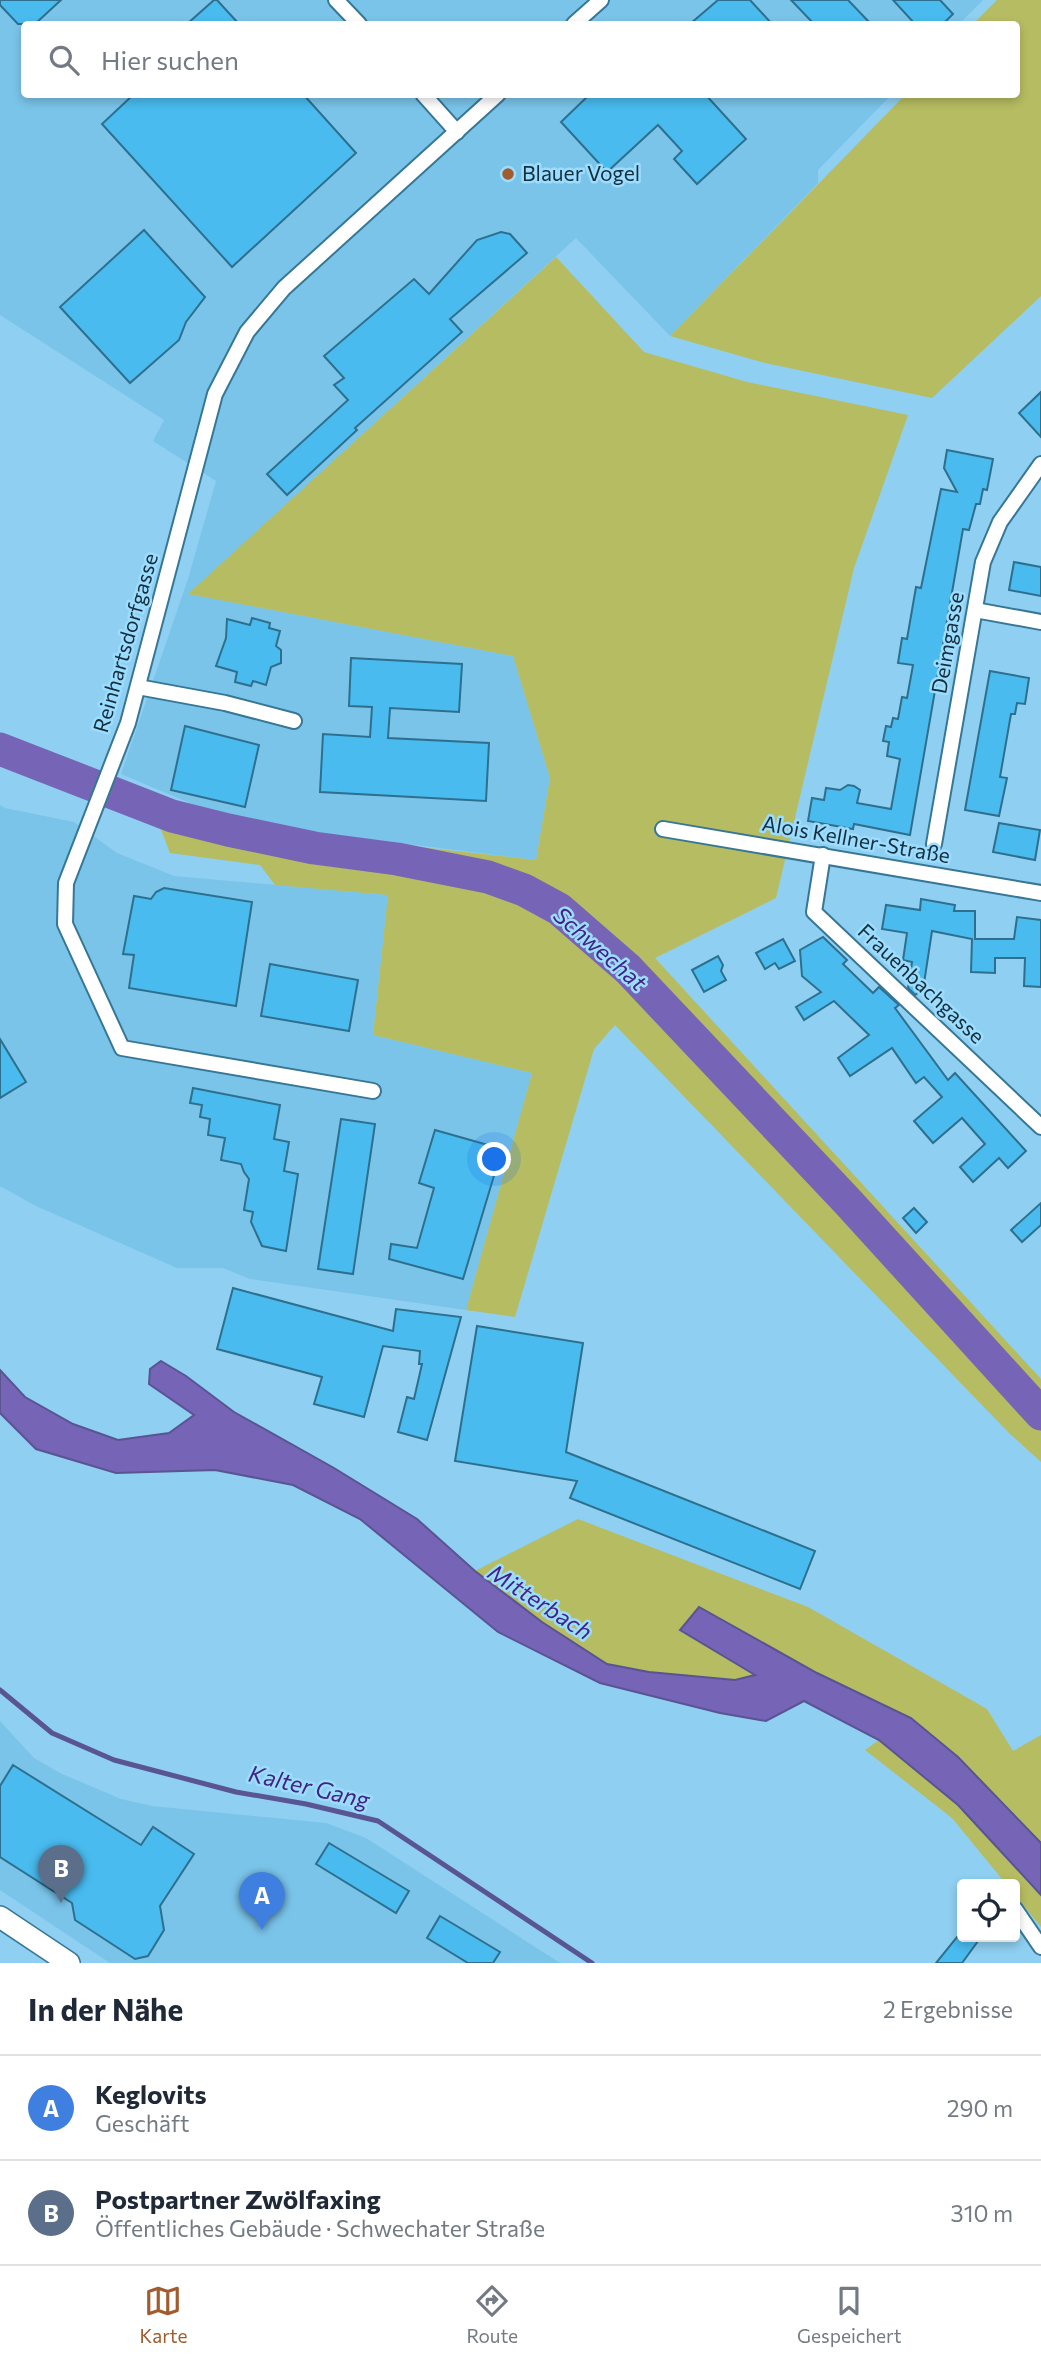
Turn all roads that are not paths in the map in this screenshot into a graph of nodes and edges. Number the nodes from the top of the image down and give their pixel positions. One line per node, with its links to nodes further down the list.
1 (337, 0): 3 (street)
2 (601, 0): 4 (street)
3 (356, 21)
4 (577, 21)
5 (427, 98): 7 (street)
6 (494, 98): 7 (street, Reinhartsdorfgasse)
7 (457, 132): 11 (street, Reinhartsdorfgasse)
8 (1041, 464): 9 (street, Deimgasse)
9 (975, 610): 10 (street); 14 (street, Deimgasse)
10 (1041, 622)
11 (138, 687): 12 (street); 17 (street, Reinhartsdorfgasse)
12 (294, 721)
13 (663, 829): 15 (street, Alois Kellner-Straße)
14 (934, 844)
15 (823, 855): 16 (street, Alois Kellner-Straße); 18 (street, Frauenbachgasse)
16 (1041, 893)
17 (373, 1091)
18 (1041, 1127)
19 (1020, 1916): 21 (street)
20 (0, 1917): 22 (main road)
21 (1041, 1947)
22 (69, 1963)

